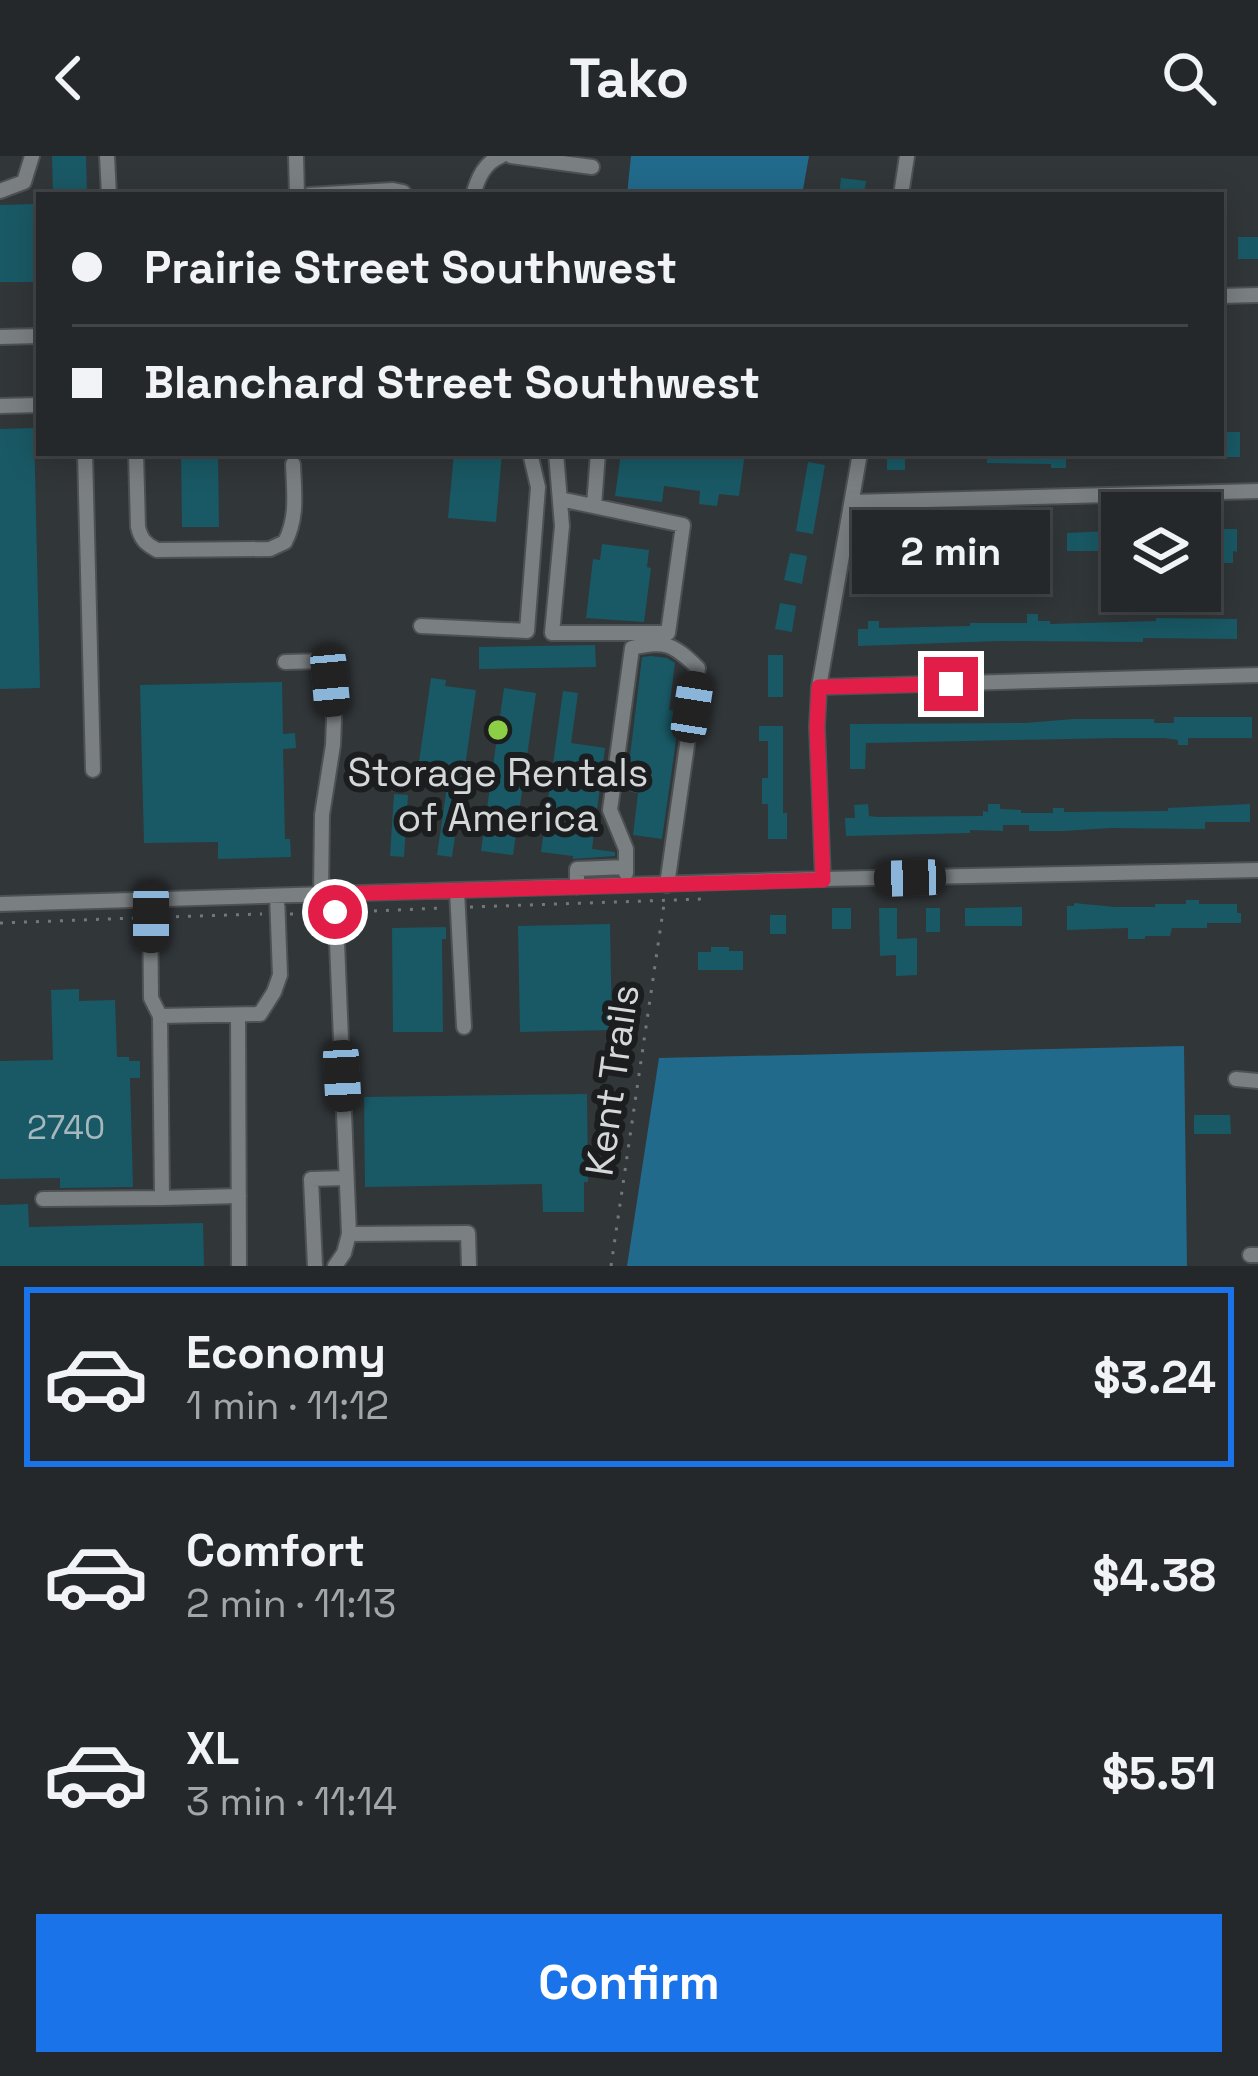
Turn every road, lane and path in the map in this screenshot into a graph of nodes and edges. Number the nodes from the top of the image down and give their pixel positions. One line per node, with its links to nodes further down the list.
1 (32, 156): 8 (street)
2 (107, 156): 9 (street)
3 (296, 156): 10 (street)
4 (501, 156): 13 (street)
5 (511, 156): 7 (street)
6 (907, 156): 14 (street)
7 (592, 167)
8 (0, 191)
9 (109, 192)
10 (297, 192)
11 (359, 192): 12 (street)
12 (404, 192)
13 (473, 192)
14 (901, 192)
15 (1258, 295): 16 (street)
16 (1224, 296)
17 (36, 336): 18 (street)
18 (0, 337)
19 (36, 405): 20 (street)
20 (0, 406)
21 (86, 456): 37 (street)
22 (136, 456): 27 (street)
23 (531, 456): 32 (street)
24 (556, 456): 29 (street)
25 (598, 456): 31 (street)
26 (860, 456): 30 (street)
27 (292, 464)
28 (1258, 491): 30 (street)
29 (560, 499): 31 (street); 33 (street)
30 (852, 502): 36 (street)
31 (594, 506): 33 (street)
32 (422, 626)
33 (667, 639): 38 (street); 44 (street)
34 (286, 662): 45 (street)
35 (1258, 675): 36 (street)
36 (819, 687): 40 (street)
37 (93, 770)
38 (626, 867): 41 (street); 42 (street)
39 (1258, 870): 40 (street)
40 (823, 880): 44 (street)
41 (626, 886): 42 (street); 44 (street)
42 (577, 887): 43 (street)
43 (457, 890): 45 (street); 52 (street)
44 (666, 893): 48 (path); 64 (path, Kent Trails)
45 (328, 894): 46 (street); 55 (street)
46 (277, 896): 47 (street); 50 (street)
47 (149, 899): 49 (street); 51 (street)
48 (703, 899)
49 (0, 904)
50 (238, 1015): 51 (street); 56 (street)
51 (160, 1016): 57 (street)
52 (464, 1027)
53 (1236, 1078): 54 (street)
54 (1258, 1081)
55 (346, 1178): 59 (street); 61 (street)
56 (239, 1196): 57 (street); 60 (street)
57 (162, 1198): 58 (street)
58 (44, 1199)
59 (349, 1234): 62 (street); 63 (street)
60 (239, 1266)
61 (315, 1266)
62 (335, 1266)
63 (469, 1266)
64 (611, 1266)

